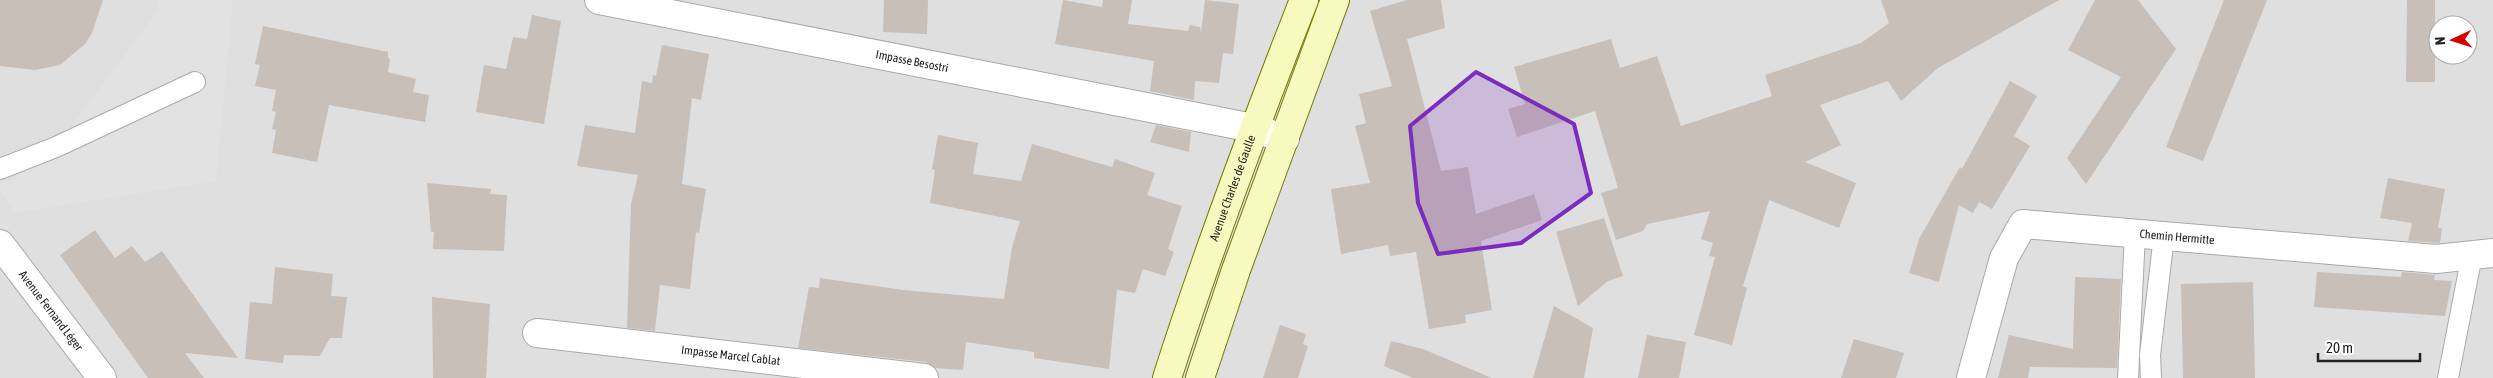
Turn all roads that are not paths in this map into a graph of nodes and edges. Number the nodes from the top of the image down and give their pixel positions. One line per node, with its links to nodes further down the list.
1 (600, 0): 5 (street, Impasse Besostri)
2 (1304, 0): 5 (main road, Avenue Charles de Gaulle)
3 (1335, 0): 6 (main road)
4 (195, 82): 7 (lane)
5 (1253, 128): 6 (street, Impasse Besostri); 15 (main road, Avenue Charles de Gaulle)
6 (1286, 139): 16 (main road)
7 (0, 169)
8 (2134, 233): 9 (street, Chemin Hermitte); 17 (street, Chemin Hermitte); 18 (lane)
9 (2164, 236): 11 (street, Chemin Hermitte); 19 (lane)
10 (0, 244): 13 (street, Avenue Fernand Léger)
11 (2482, 254): 20 (lane)
12 (538, 333): 14 (street, Impasse Marcel Cablat)
13 (102, 378)
14 (924, 378)
15 (1167, 378)
16 (1200, 378)
17 (1971, 378)
18 (2128, 378)
19 (2151, 378)
20 (2448, 378)

